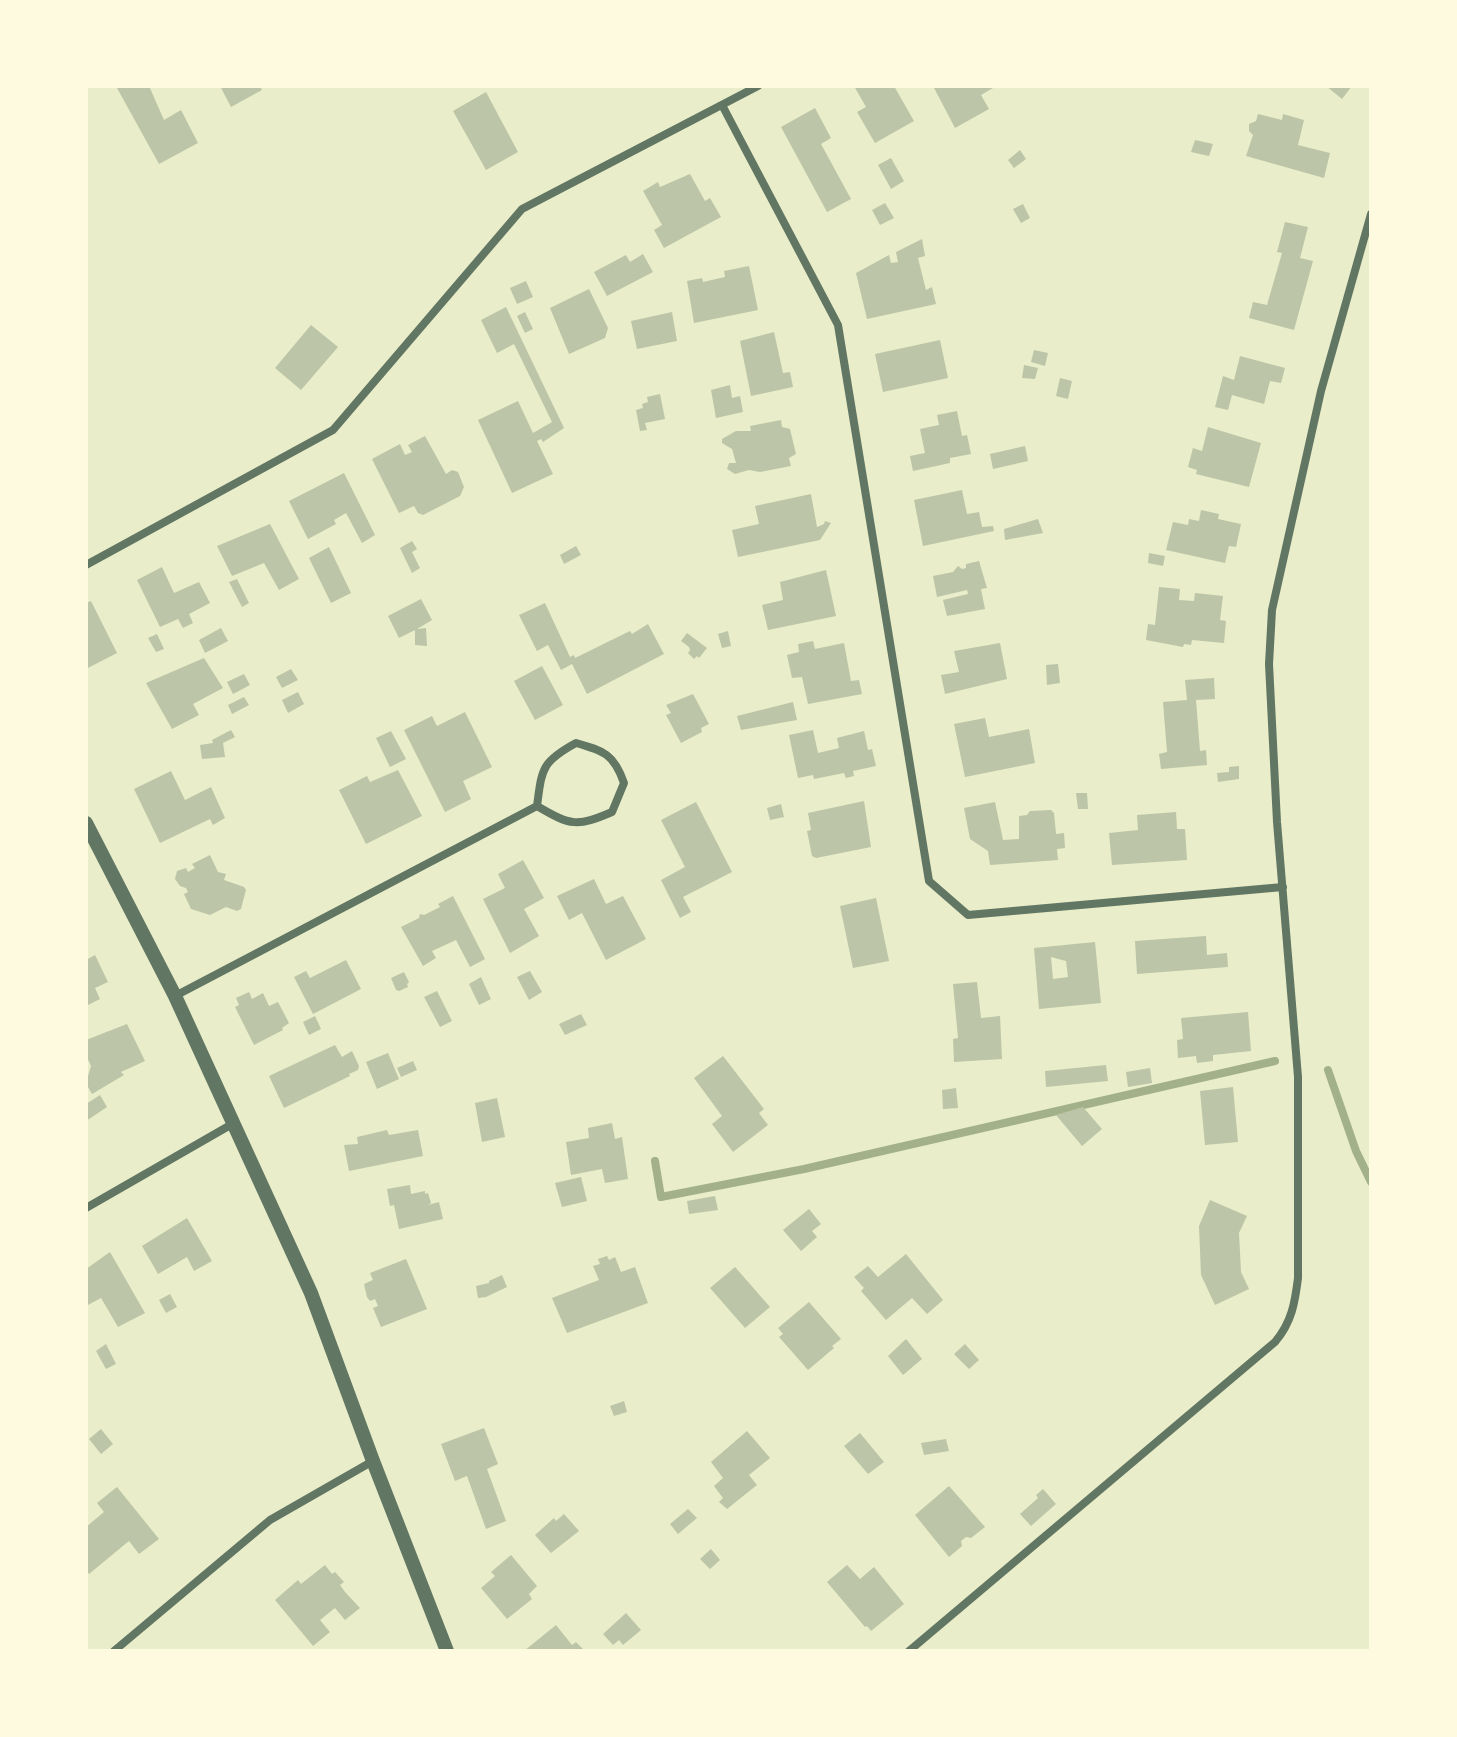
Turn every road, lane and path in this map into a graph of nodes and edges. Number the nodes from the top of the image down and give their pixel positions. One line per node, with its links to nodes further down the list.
1 (758, 86): 2 (street)
2 (722, 105): 4 (street); 7 (street)
3 (1371, 214): 7 (street)
4 (86, 565)
5 (537, 806): 5 (street); 8 (street)
6 (86, 823): 8 (street)
7 (1283, 887): 14 (street)
8 (175, 996): 9 (street)
9 (234, 1123): 10 (street); 11 (street)
10 (86, 1208)
11 (373, 1461): 12 (street); 13 (street)
12 (114, 1651)
13 (447, 1651)
14 (909, 1651)

